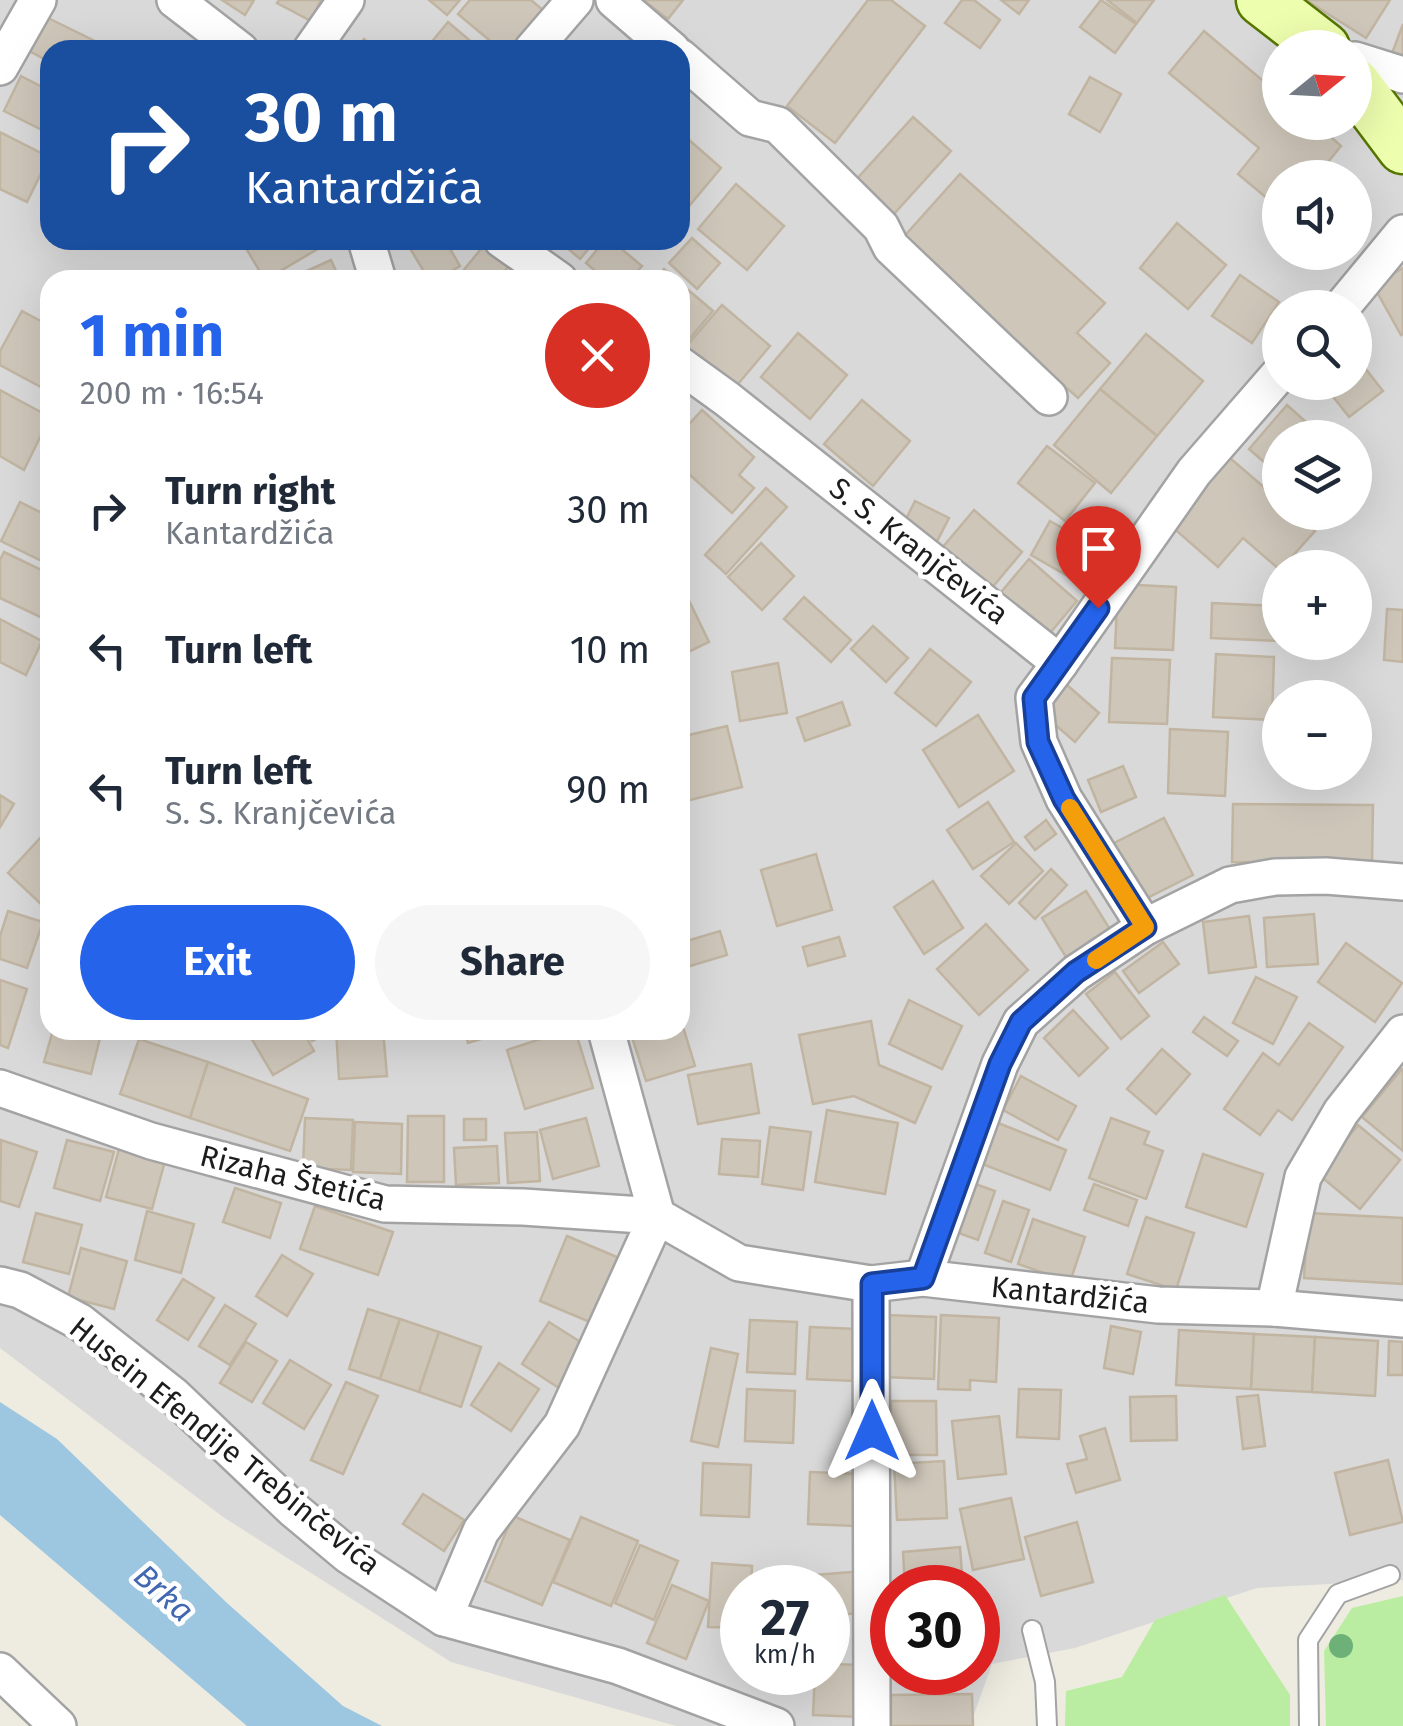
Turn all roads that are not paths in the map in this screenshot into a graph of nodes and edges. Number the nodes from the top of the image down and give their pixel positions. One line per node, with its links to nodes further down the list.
1 (38, 0): 14 (street)
2 (175, 0): 8 (street)
3 (346, 0): 9 (street)
4 (575, 0): 10 (street)
5 (614, 0): 11 (street)
6 (1262, 0): 7 (main road)
7 (1301, 30)
8 (227, 40)
9 (317, 40)
10 (541, 40)
11 (660, 40)
12 (1372, 65): 15 (street)
13 (690, 66): 24 (street)
14 (0, 67)
15 (1403, 75)
16 (1372, 107): 17 (main road)
17 (1403, 148)
18 (1403, 232): 21 (street)
19 (516, 250): 20 (street)
20 (545, 270)
21 (1355, 290)
22 (690, 372): 25 (street, S. S. Kranjčevića)
23 (1262, 395): 25 (street)
24 (1049, 396)
25 (1060, 663): 27 (street)
26 (1403, 882): 27 (street)
27 (1145, 927): 32 (street)
28 (1403, 1033): 35 (street)
29 (609, 1040): 31 (street)
30 (0, 1088): 31 (street, Rizaha Štetića)
31 (657, 1216): 33 (street, Kantardžića); 38 (street)
32 (923, 1278): 33 (street, Kantardžića); 35 (street, Kantardžića)
33 (872, 1284): 43 (street)
34 (0, 1285): 38 (street, Husein Efendije Trebinčevića)
35 (1274, 1308): 36 (street, Kantardžića)
36 (1403, 1320)
37 (1390, 1575): 45 (lane)
38 (444, 1618): 42 (street, Husein Efendije Trebinčevića)
39 (1032, 1630): 44 (lane)
40 (0, 1671): 41 (street)
41 (58, 1726)
42 (776, 1726)
43 (872, 1726)
44 (1047, 1726)
45 (1309, 1726)

